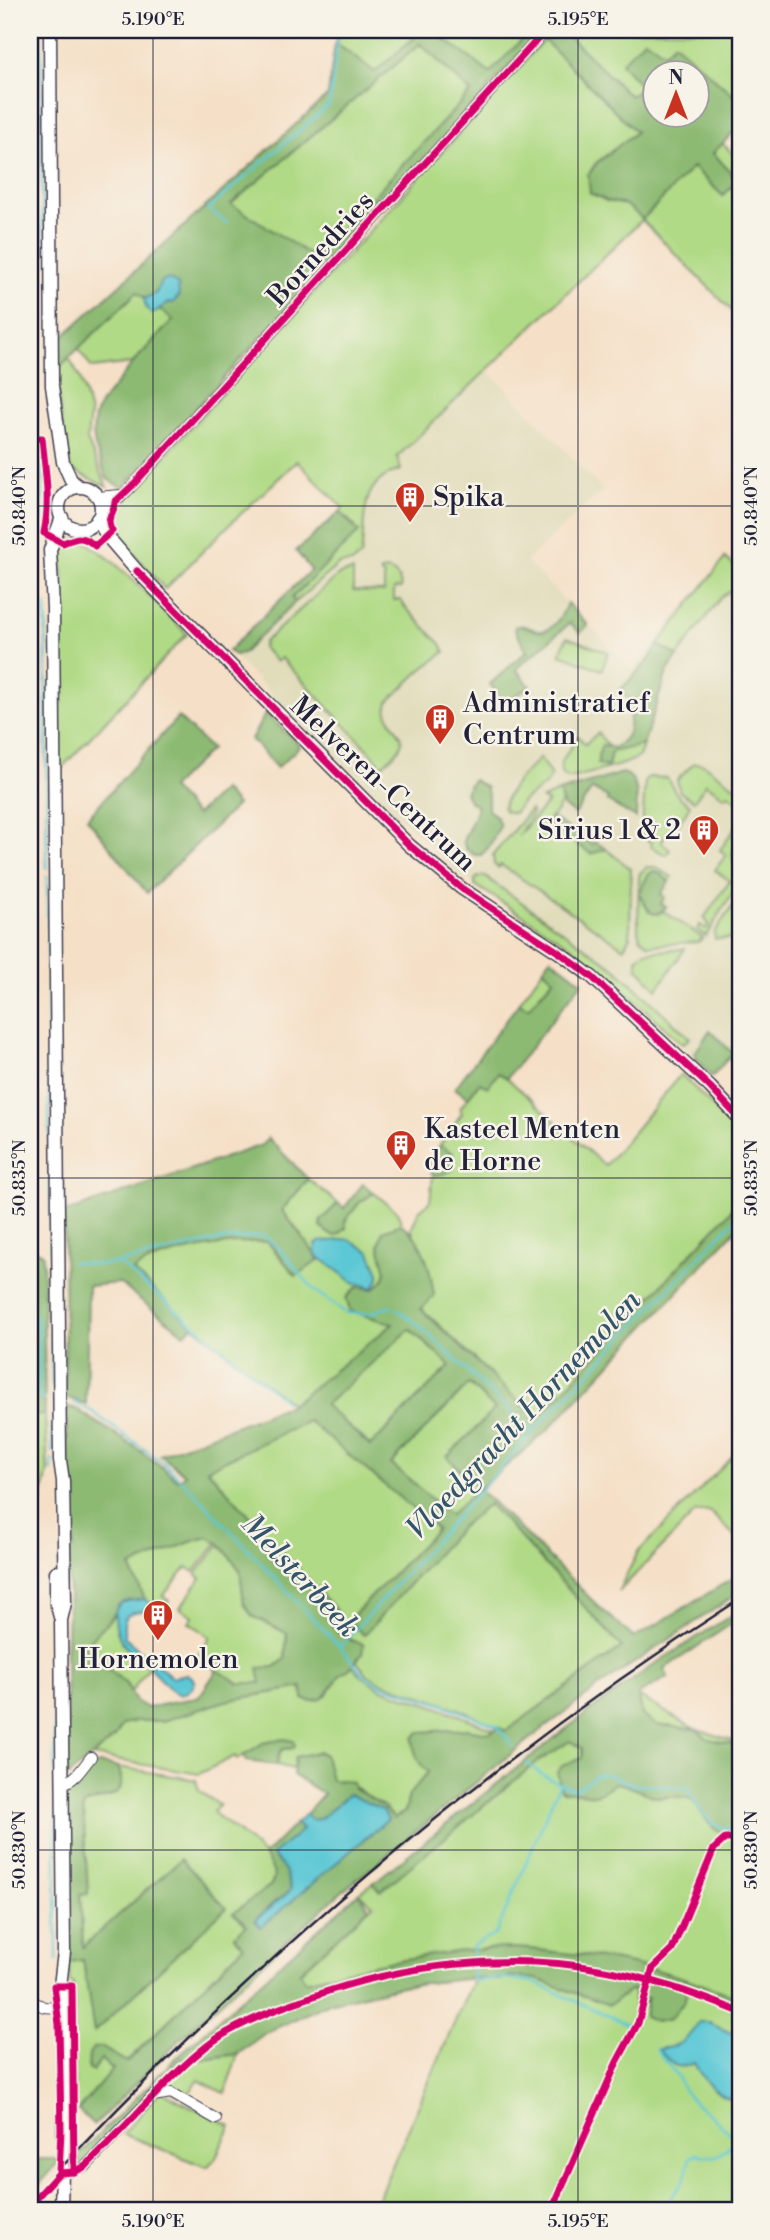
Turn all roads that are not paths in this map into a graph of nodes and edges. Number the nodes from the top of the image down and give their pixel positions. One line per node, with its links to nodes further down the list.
1 (50, 30): 3 (main road)
2 (546, 30): 6 (street, Bornedries)
3 (52, 386): 4 (main road); 5 (main road)
4 (79, 487): 5 (main road); 6 (main road)
5 (64, 495): 7 (main road)
6 (96, 513): 8 (main road); 10 (main road, Melveren-Centrum)
7 (62, 517): 8 (main road); 9 (main road)
8 (73, 527): 9 (main road)
9 (53, 609): 12 (main road)
10 (740, 1119)
11 (90, 1757): 12 (street)
12 (62, 1784): 14 (main road)
13 (30, 2000): 14 (street)
14 (65, 2009): 16 (main road); 17 (main road)
15 (216, 2119): 16 (street)
16 (72, 2172): 18 (main road)
17 (61, 2210)
18 (68, 2210)

